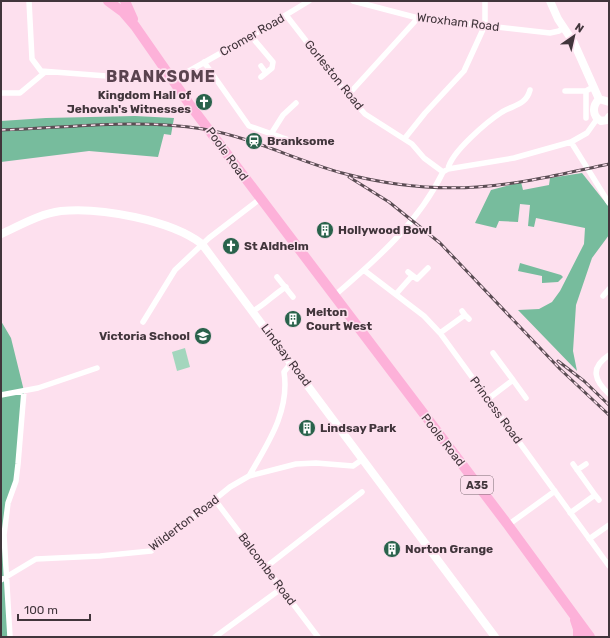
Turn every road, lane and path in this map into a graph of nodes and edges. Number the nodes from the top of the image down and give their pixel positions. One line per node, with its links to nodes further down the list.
1 (29, 1): 17 (street)
2 (108, 1): 11 (highway, Poole Road / A35)
3 (125, 1): 11 (highway, Poole Road)
4 (309, 1): 8 (street, Cromer Road)
5 (354, 1): 9 (street, Wroxham Road)
6 (485, 1): 10 (street)
7 (550, 1): 12 (street)
8 (286, 15): 13 (street, Cromer Road); 25 (street, Gorleston Road)
9 (418, 18): 10 (street, Wroxham Road); 25 (street)
10 (485, 25): 12 (street, Wroxham Road); 33 (street)
11 (135, 26): 16 (highway, Poole Road / A35)
12 (563, 28): 21 (street)
13 (251, 36): 14 (street, Cromer Road); 18 (street)
14 (204, 62): 20 (street, Cromer Road); 32 (street)
15 (261, 66): 18 (street)
16 (164, 67): 17 (street); 20 (highway, Poole Road / A35)
17 (44, 73): 24 (street)
18 (266, 73): 19 (street)
19 (261, 77)
20 (174, 80): 37 (highway, Poole Road / A35)
21 (590, 89): 23 (street); 26 (street); 29 (street)
22 (530, 90): 36 (street)
23 (565, 91)
24 (1, 93)
25 (348, 95): 33 (street, Gorleston Road)
26 (599, 99): 27 (street); 30 (street)
27 (609, 102)
28 (296, 103): 32 (street)
29 (586, 118)
30 (597, 119): 31 (street); 35 (street)
31 (608, 120)
32 (271, 134): 34 (street)
33 (405, 138): 36 (street, Gorleston Road)
34 (289, 140)
35 (571, 142): 36 (street); 38 (street)
36 (446, 170): 42 (street)
37 (260, 199): 40 (street); 45 (highway, Poole Road / A35)
38 (609, 203)
39 (1, 234): 40 (street, Lindsay Road)
40 (202, 244): 50 (street, Lindsay Road); 52 (street)
41 (428, 268): 47 (street)
42 (365, 271): 45 (street); 47 (street, Princess Road)
43 (277, 277): 44 (street)
44 (286, 286): 48 (street); 50 (street)
45 (329, 289): 75 (highway, Poole Road / A35)
46 (609, 289): 49 (street)
47 (396, 294): 53 (street, Princess Road)
48 (293, 296)
49 (602, 296)
50 (253, 311): 56 (street, Lindsay Road)
51 (465, 315): 53 (street)
52 (143, 322)
53 (440, 333): 63 (street, Princess Road)
54 (493, 353): 58 (street)
55 (609, 355): 60 (street)
56 (291, 363): 64 (street, Lindsay Road); 68 (street)
57 (97, 368): 59 (street)
58 (513, 380): 62 (street); 63 (street)
59 (24, 391): 61 (street); 80 (street)
60 (609, 394)
61 (1, 395)
62 (526, 398)
63 (488, 399): 69 (street, Princess Road)
64 (363, 459): 68 (street, Wilderton Road); 86 (street, Lindsay Road)
65 (573, 464): 67 (street)
66 (586, 464): 67 (street)
67 (577, 470): 71 (street)
68 (249, 476): 72 (street, Wilderton Road)
69 (555, 491): 74 (street, Princess Road); 75 (street)
70 (362, 492): 79 (street)
71 (595, 495): 73 (street); 74 (street)
72 (216, 500): 79 (street, Balcombe Road); 80 (street, Wilderton Road)
73 (599, 500)
74 (570, 513): 77 (street, Princess Road)
75 (508, 525): 82 (highway, Poole Road / A35)
76 (609, 525): 77 (street)
77 (589, 539): 78 (street, Princess Road)
78 (609, 566)
79 (266, 567): 81 (street, Balcombe Road)
80 (3, 578): 83 (street)
81 (282, 588): 84 (street); 85 (street, Balcombe Road)
82 (572, 613): 87 (highway, Poole Road / A35); 88 (highway, Poole Road / A35)
83 (10, 637)
84 (215, 637)
85 (318, 637)
86 (495, 637)
87 (578, 637)
88 (590, 637)

